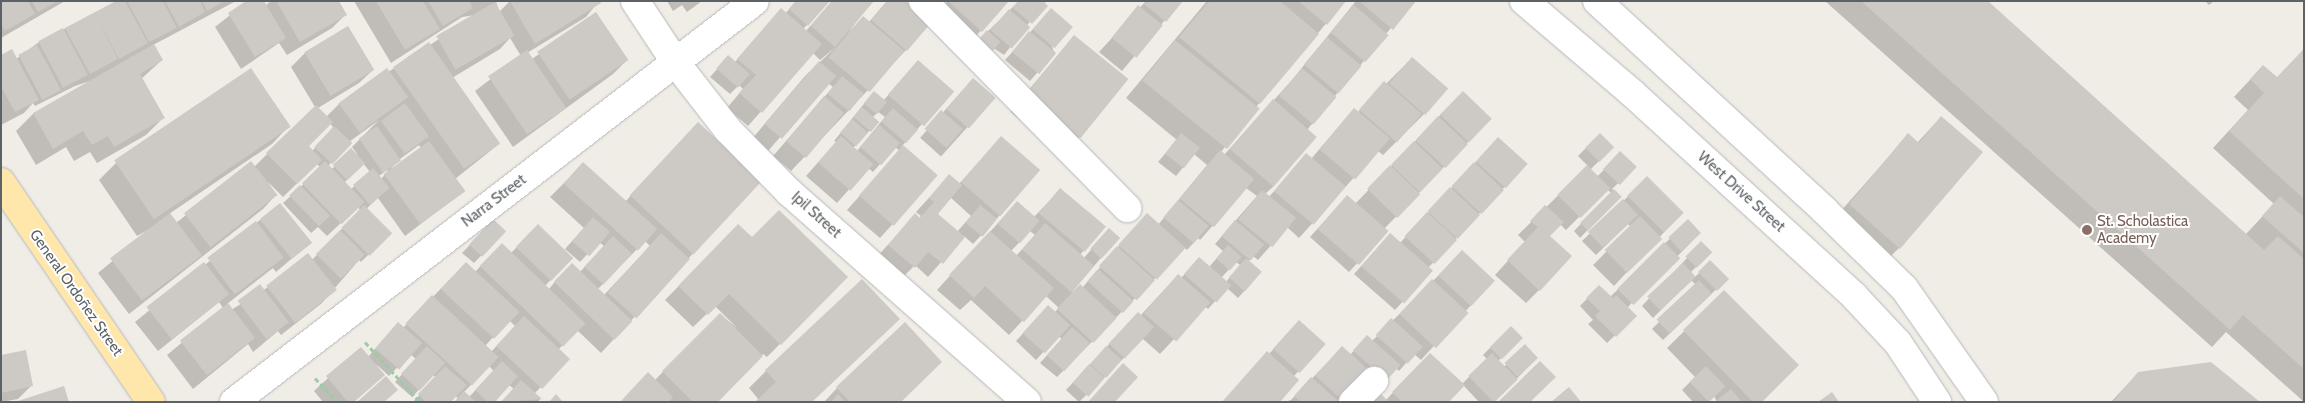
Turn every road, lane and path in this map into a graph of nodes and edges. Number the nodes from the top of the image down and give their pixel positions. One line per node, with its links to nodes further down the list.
1 (635, 1): 6 (street, Ipil Street)
2 (755, 1): 6 (street, Narra Street)
3 (923, 1): 8 (street)
4 (1524, 1): 18 (street, West Drive Street)
5 (1597, 1): 19 (street)
6 (676, 63): 13 (street, Narra Street); 16 (street, Ipil Street)
7 (1, 182): 12 (main road, General Ordoñez Street)
8 (1127, 208)
9 (359, 335): 15 (path)
10 (308, 370): 14 (path)
11 (1374, 382): 17 (street)
12 (151, 402)
13 (234, 402)
14 (337, 402)
15 (420, 402)
16 (1027, 402)
17 (1353, 402)
18 (1937, 402)
19 (1984, 402)

